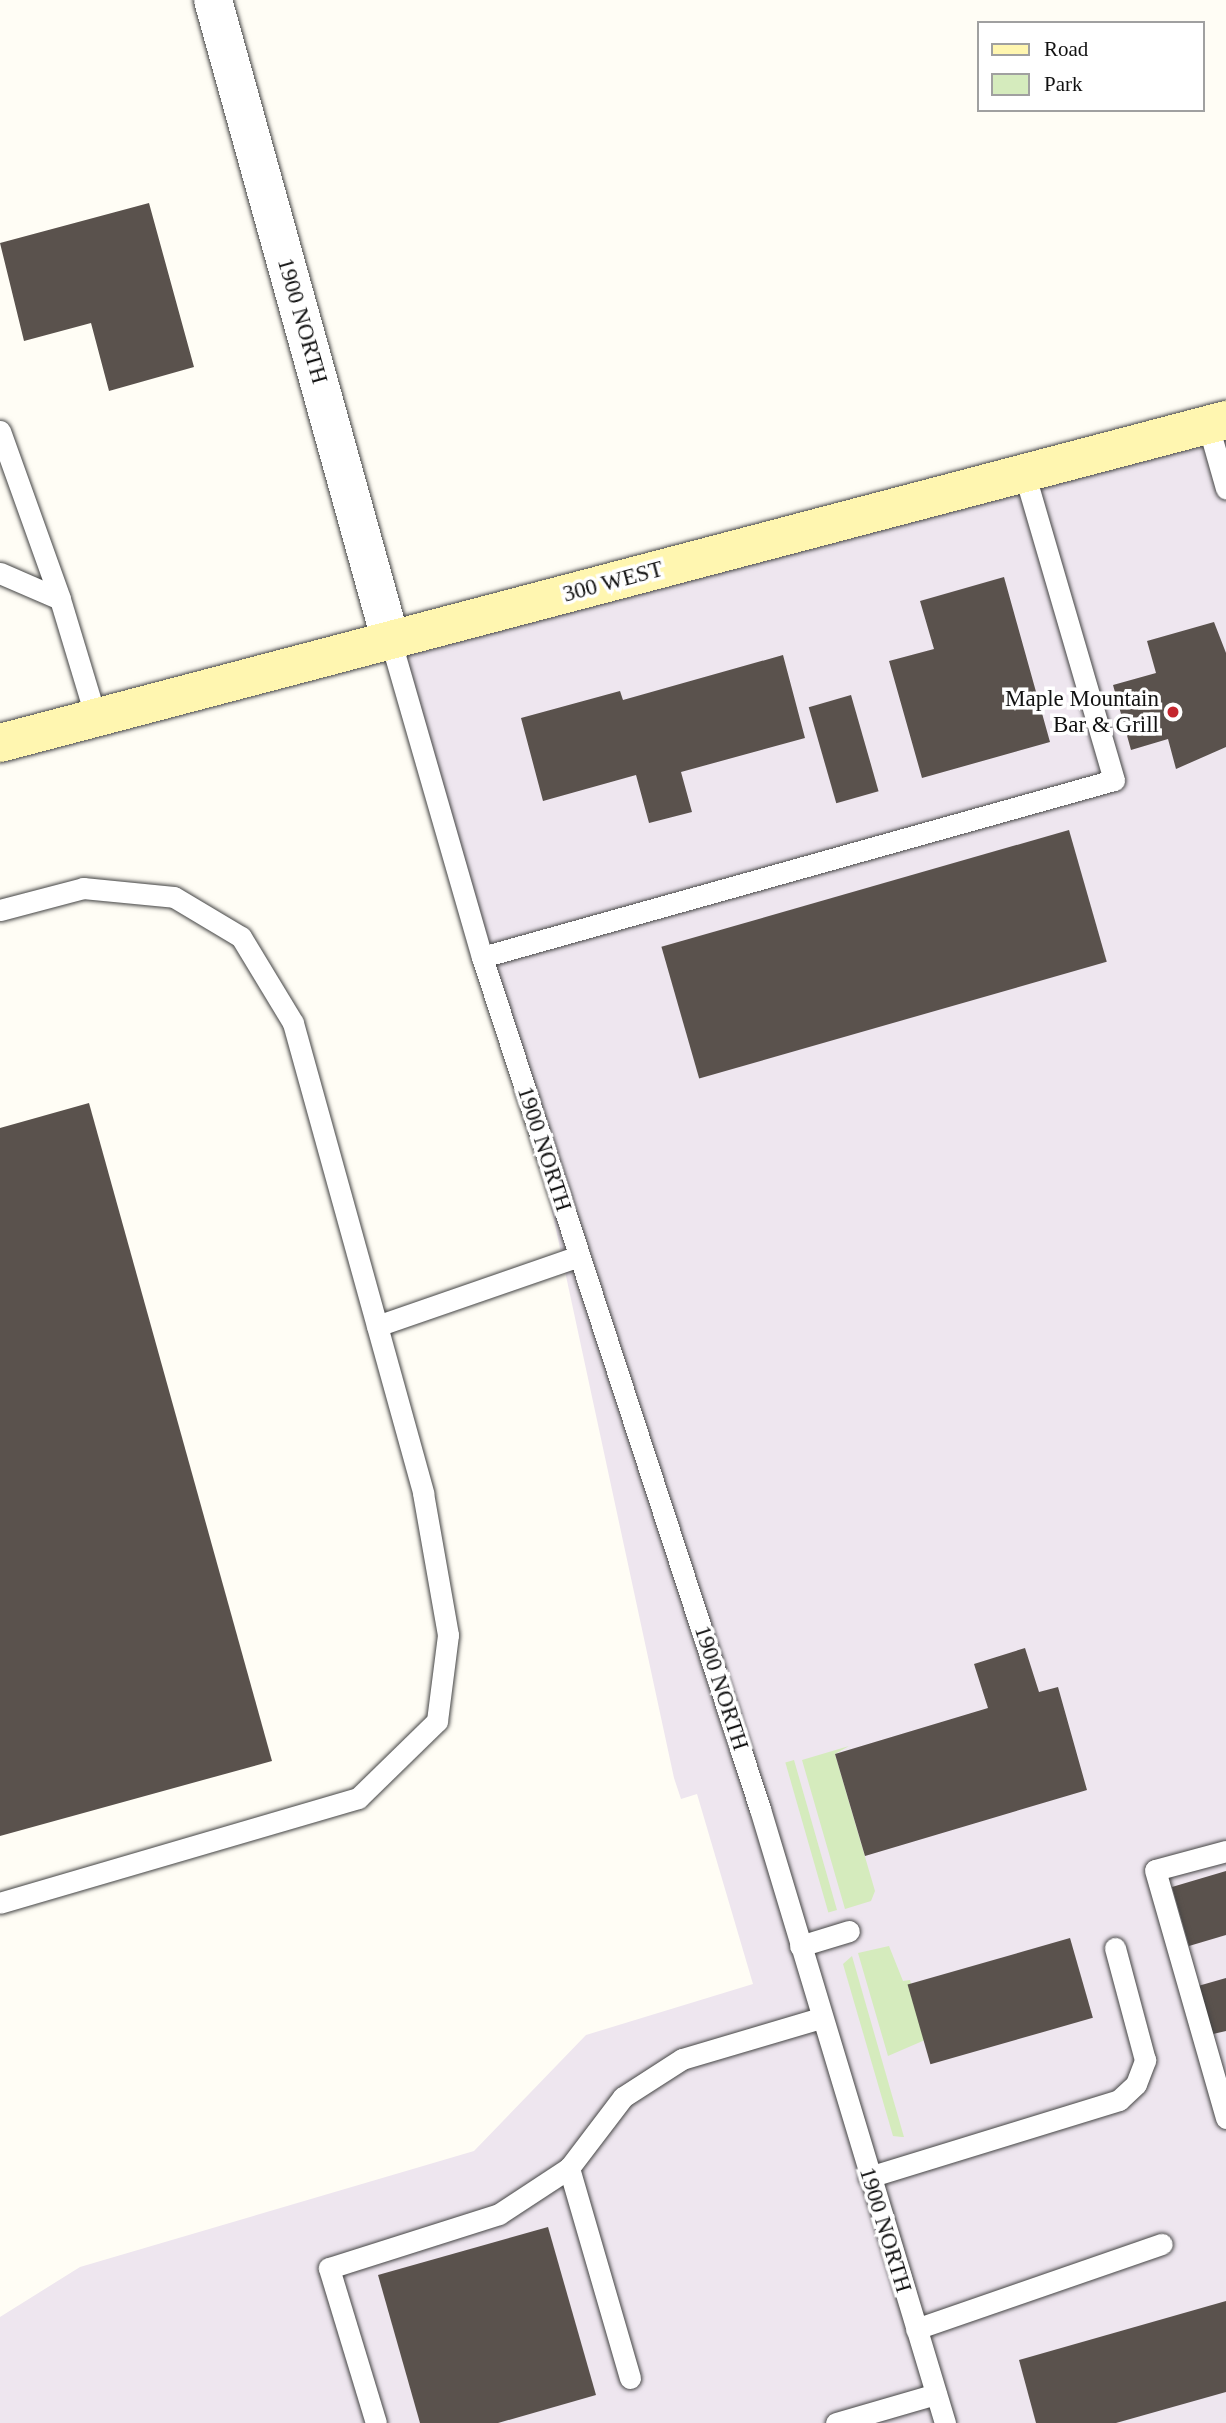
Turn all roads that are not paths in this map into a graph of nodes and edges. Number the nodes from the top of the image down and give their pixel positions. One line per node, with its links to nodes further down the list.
1 (213, 0): 8 (street, 1900 NORTH)
2 (1217, 423): 4 (street, 300 WEST); 5 (lane)
3 (0, 431): 7 (lane)
4 (1024, 472): 8 (street, 300 WEST); 12 (lane)
5 (1226, 488)
6 (0, 573): 7 (lane)
7 (60, 599): 9 (lane)
8 (391, 642): 9 (street, 300 WEST); 12 (lane, 1900 NORTH)
9 (96, 718): 10 (street, 300 WEST)
10 (0, 743)
11 (0, 910): 14 (lane)
12 (482, 957): 13 (lane, 1900 NORTH)
13 (579, 1256): 14 (lane); 18 (lane, 1900 NORTH)
14 (377, 1326): 16 (lane)
15 (1226, 1851): 21 (lane)
16 (0, 1903)
17 (849, 1931): 18 (lane)
18 (800, 1946): 20 (lane, 1900 NORTH)
19 (1115, 1948): 23 (lane)
20 (820, 2018): 22 (lane); 23 (lane, 1900 NORTH)
21 (1226, 2118)
22 (569, 2168): 26 (lane); 28 (lane)
23 (869, 2177): 25 (lane, 1900 NORTH)
24 (1162, 2244): 25 (lane)
25 (916, 2329): 27 (lane, 1900 NORTH)
26 (629, 2378)
27 (936, 2394): 29 (lane); 30 (lane, 1900 NORTH)
28 (376, 2423)
29 (836, 2423)
30 (945, 2423)

